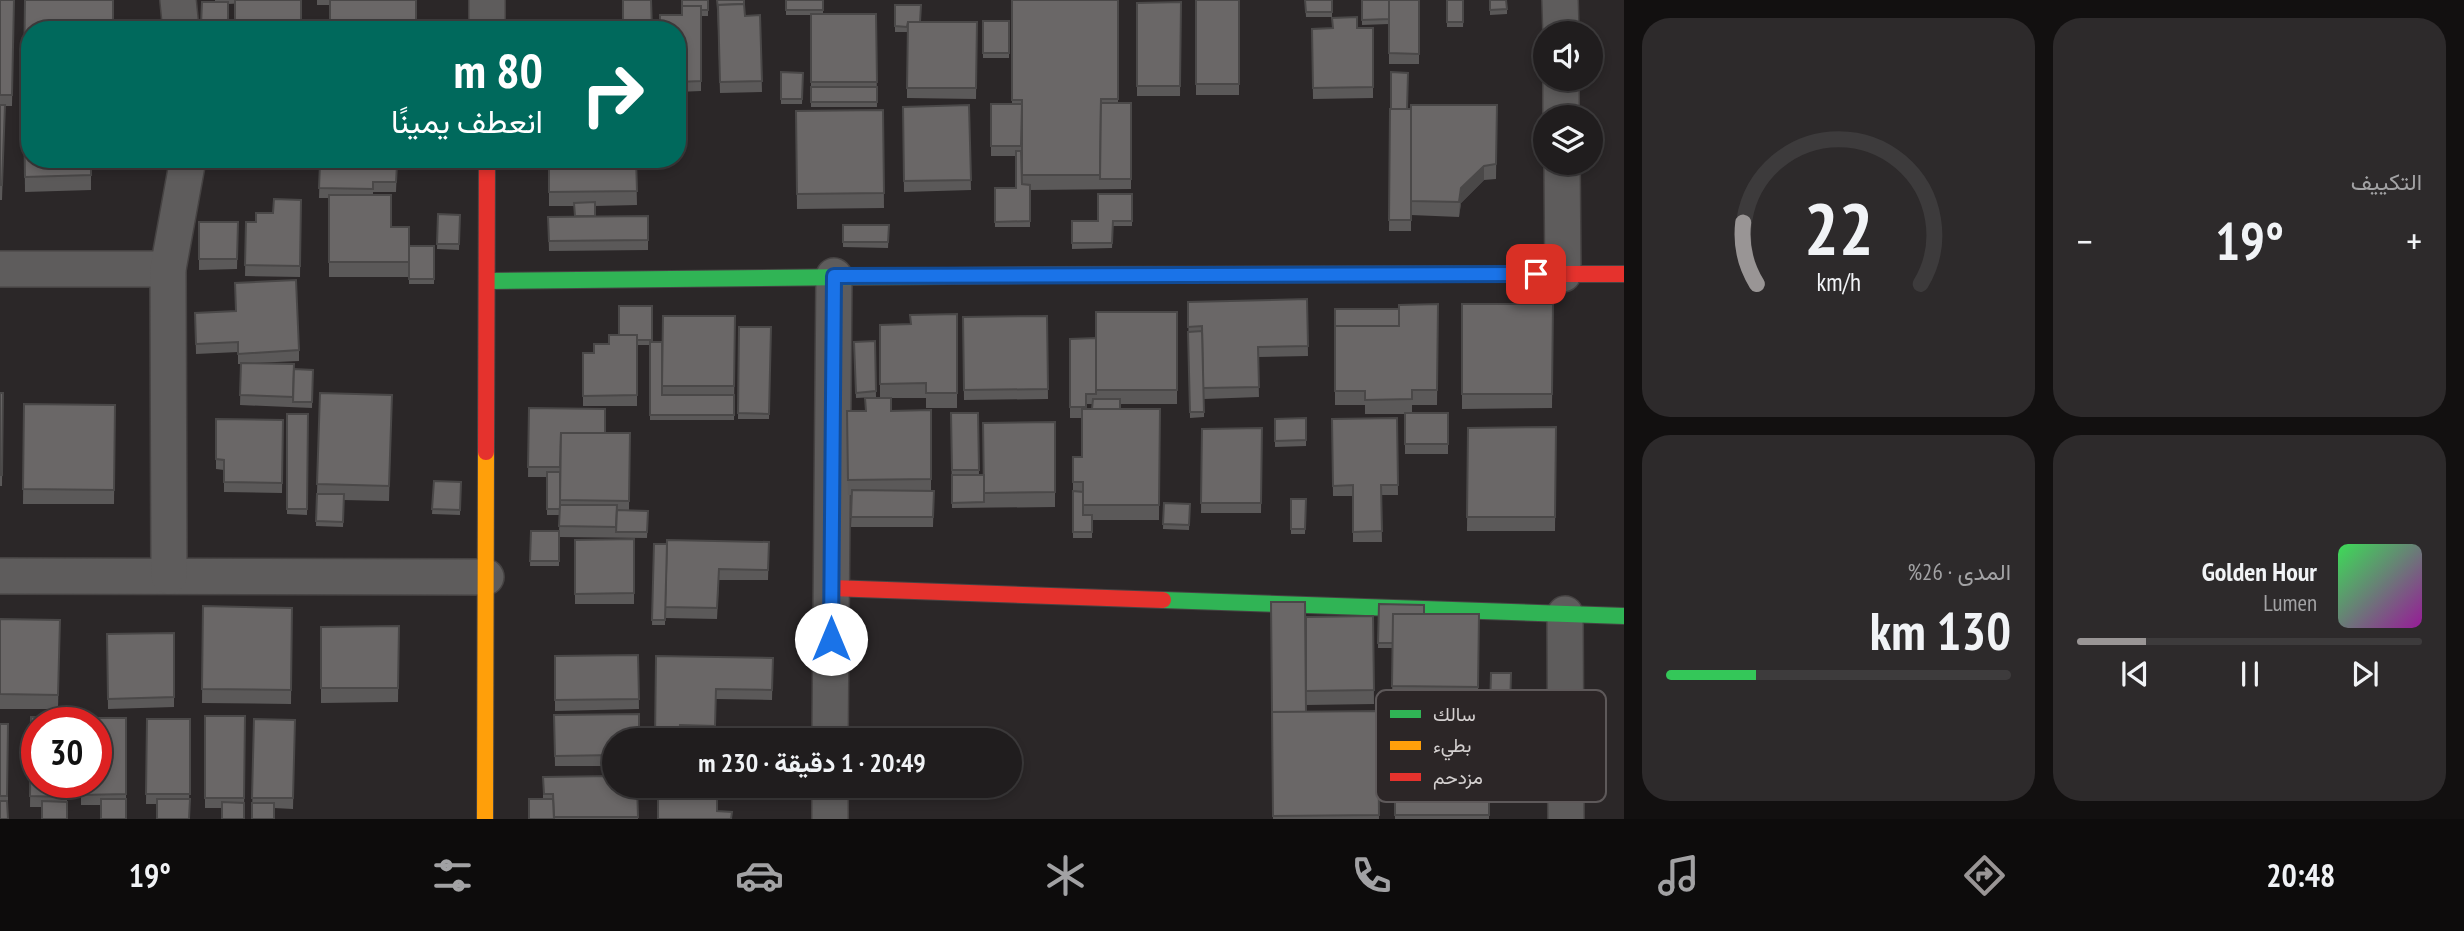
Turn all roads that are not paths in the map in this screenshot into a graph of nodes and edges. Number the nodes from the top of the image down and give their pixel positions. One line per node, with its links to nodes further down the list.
1 (178, 0): 4 (street)
2 (487, 0): 5 (street)
3 (1560, 0): 6 (street)
4 (180, 21)
5 (487, 21)
6 (1561, 21)
7 (186, 168): 11 (street)
8 (487, 168): 15 (street)
9 (1562, 175): 12 (street)
10 (0, 269): 11 (street)
11 (168, 269): 17 (street)
12 (1563, 274): 13 (street); 14 (street)
13 (1624, 274)
14 (834, 276): 15 (street); 19 (street)
15 (487, 281): 18 (street)
16 (0, 576): 17 (street)
17 (169, 576): 18 (street)
18 (486, 577): 25 (street)
19 (831, 588): 20 (street); 23 (street)
20 (1565, 614): 21 (street); 22 (street)
21 (1624, 616)
22 (1565, 690)
23 (830, 728)
24 (830, 798): 26 (street)
25 (485, 819)
26 (830, 819)

